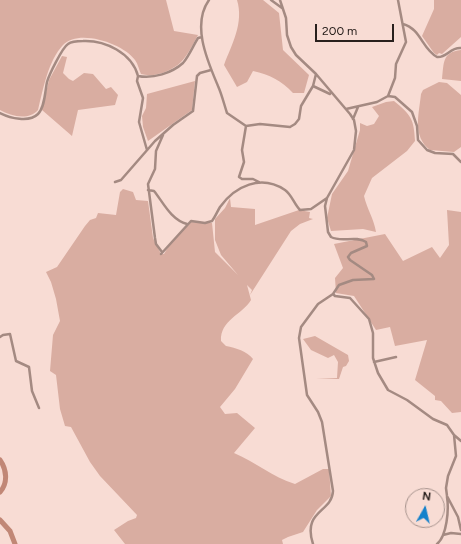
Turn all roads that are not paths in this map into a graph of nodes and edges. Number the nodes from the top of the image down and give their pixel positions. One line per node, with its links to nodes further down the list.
1 (208, 0): 7 (street)
2 (271, 0): 5 (street)
3 (280, 0): 5 (street)
4 (398, 0): 6 (street)
5 (282, 8): 10 (street)
6 (403, 24): 8 (street); 14 (street)
7 (202, 37): 9 (street); 11 (street)
8 (461, 48)
9 (211, 70): 19 (street); 20 (street)
10 (316, 74): 12 (street); 13 (street)
11 (138, 76): 17 (street); 21 (street)
12 (313, 86): 13 (street); 19 (street)
13 (333, 95): 16 (street)
14 (388, 96): 15 (street); 22 (street)
15 (358, 107): 16 (street); 18 (street)
16 (345, 109): 18 (street)
17 (0, 113)
18 (353, 119): 26 (street)
19 (246, 126): 24 (street)
20 (163, 135): 21 (street); 25 (street)
21 (147, 150): 23 (street)
22 (461, 162)
23 (115, 182)
24 (259, 182): 26 (street); 27 (street)
25 (148, 190): 27 (street); 27 (street)
26 (327, 198): 28 (street)
27 (187, 224)
28 (333, 294): 31 (street); 39 (street)
29 (0, 337): 32 (street)
30 (396, 356): 31 (street)
31 (374, 362): 33 (street)
32 (39, 408)
33 (454, 435): 34 (street); 35 (street)
34 (461, 441)
35 (447, 496): 36 (street); 38 (street)
36 (461, 530)
37 (461, 534): 38 (street)
38 (443, 535): 40 (street)
39 (313, 544)
40 (439, 544)

